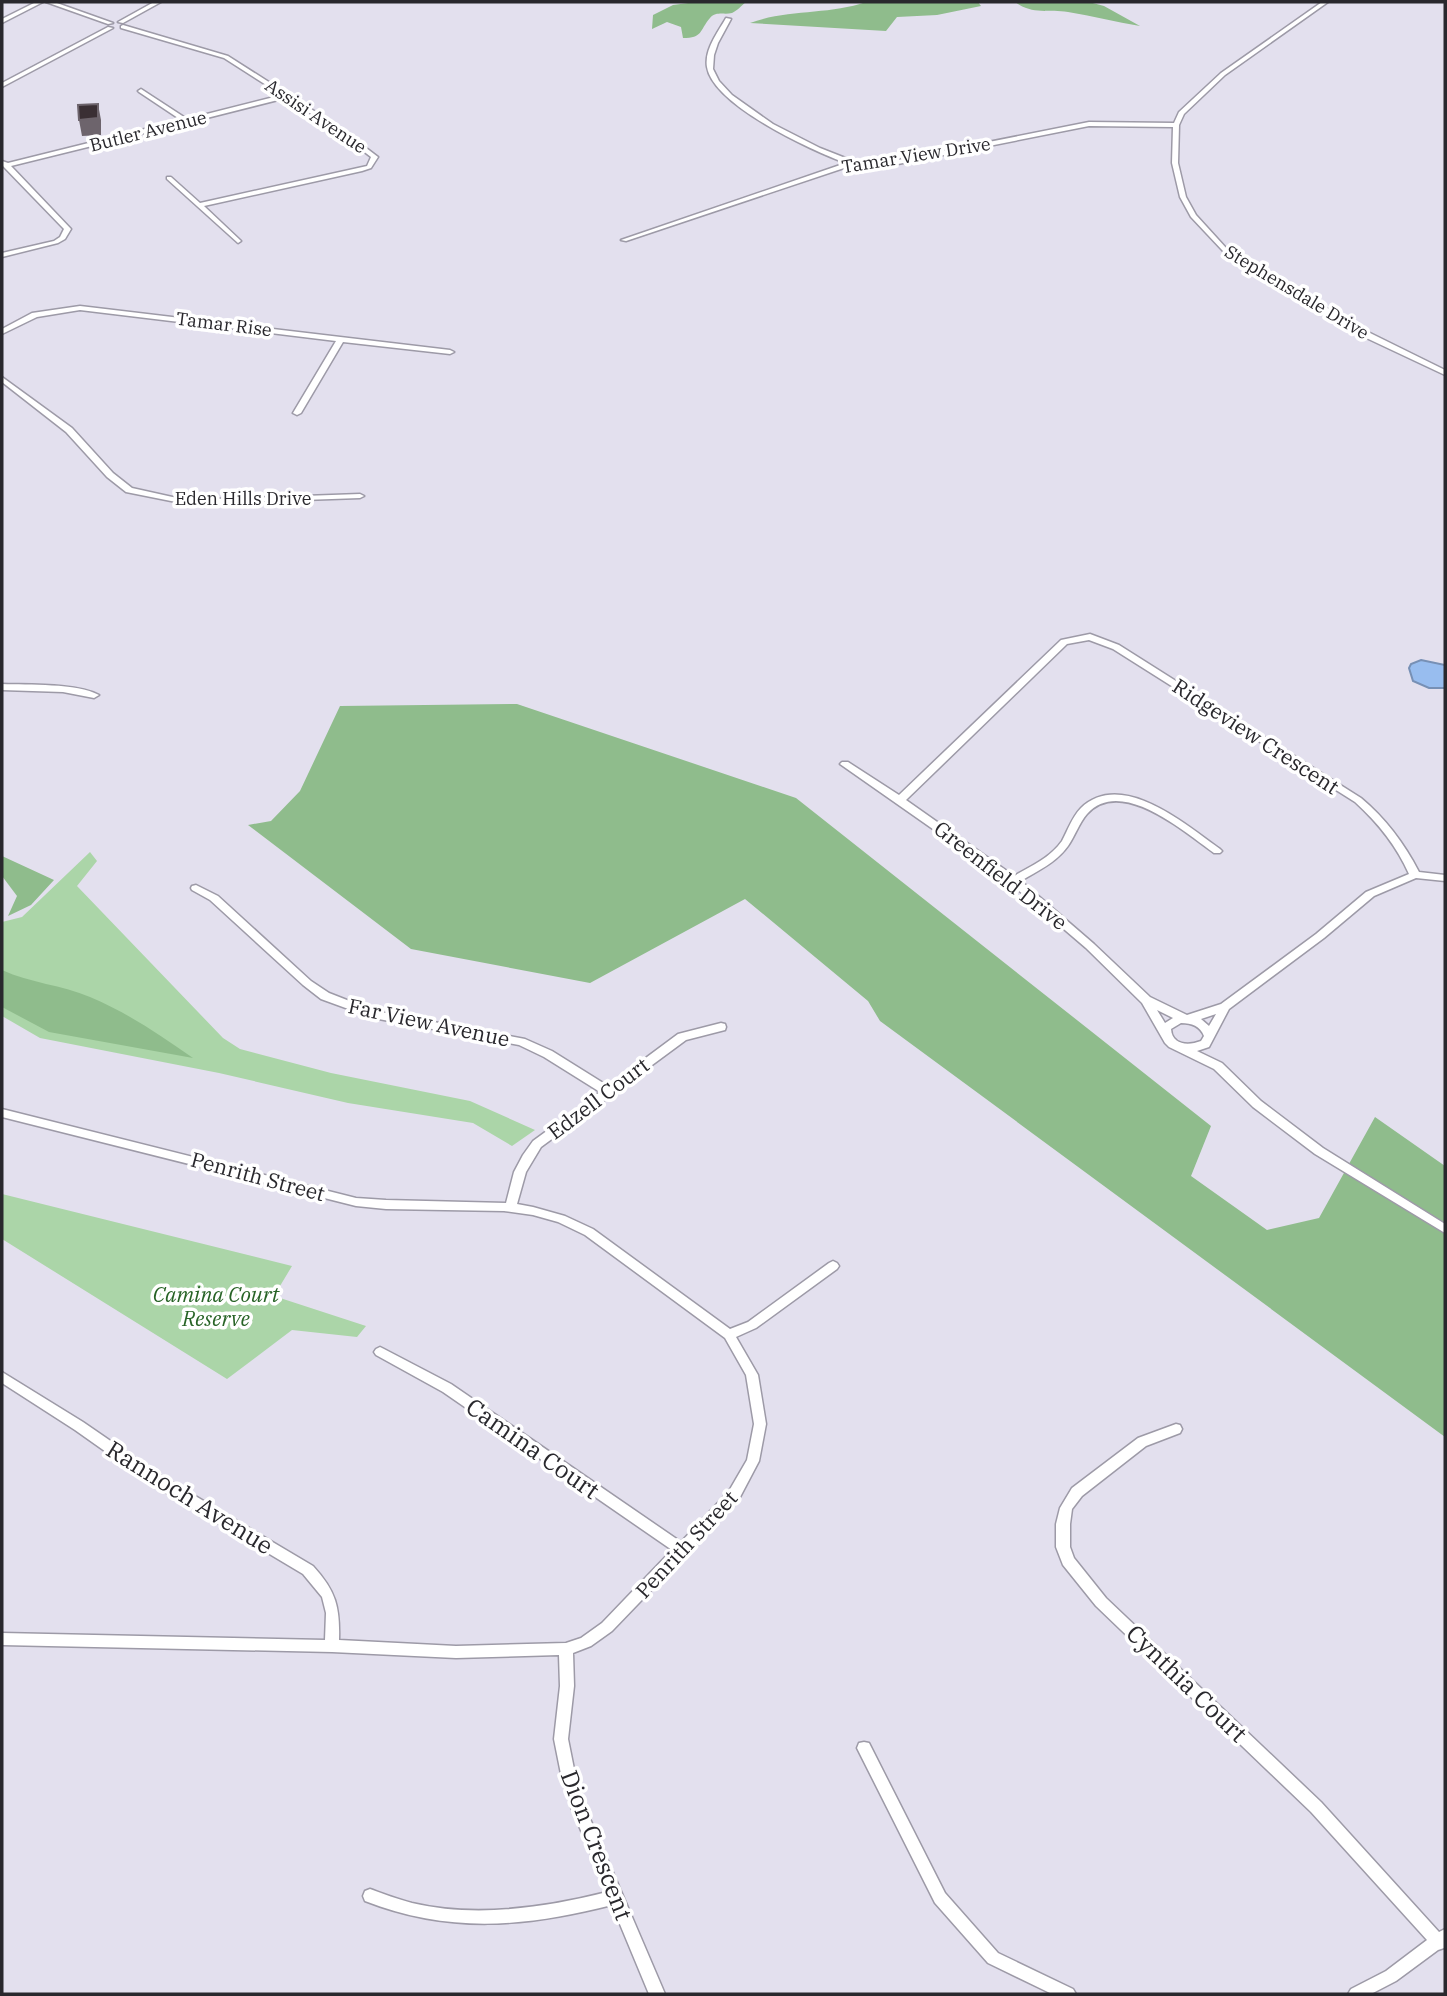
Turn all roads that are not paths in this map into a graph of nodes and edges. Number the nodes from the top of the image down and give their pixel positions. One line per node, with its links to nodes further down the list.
1 (40, 2): 6 (street)
2 (49, 2): 8 (street)
3 (158, 2): 7 (street)
4 (1325, 2): 13 (street)
5 (728, 19): 14 (street)
6 (2, 21)
7 (122, 24): 8 (street); 11 (street, Assisi Avenue)
8 (110, 25): 9 (street)
9 (2, 85)
10 (141, 91): 12 (street)
11 (288, 96): 12 (street, Butler Avenue); 17 (street, Assisi Avenue)
12 (188, 122): 15 (street, Butler Avenue)
13 (1175, 125): 14 (street, Tamar View Drive); 24 (street, Stephensdale Drive)
14 (852, 163): 18 (street, Tamar View Drive)
15 (4, 164): 20 (street)
16 (169, 178): 17 (street)
17 (201, 205): 19 (street)
18 (624, 240)
19 (238, 241)
20 (2, 255)
21 (2, 332): 22 (street, Tamar Rise)
22 (341, 339): 23 (street, Tamar Rise); 26 (street)
23 (450, 352)
24 (1445, 373)
25 (2, 379): 27 (street, Eden Hills Drive)
26 (297, 413)
27 (360, 496)
28 (2, 687): 29 (street)
29 (94, 695)
30 (845, 764): 31 (street, Greenfield Drive)
31 (900, 800): 33 (street, Ridgeview Crescent); 35 (street, Greenfield Drive)
32 (1217, 851): 35 (street)
33 (1415, 875): 34 (street); 38 (street)
34 (1445, 878)
35 (1014, 881): 37 (street, Greenfield Drive)
36 (196, 888): 45 (street, Far View Avenue)
37 (1146, 1000): 39 (street, Greenfield Drive); 41 (street, Greenfield Drive)
38 (1225, 1007): 39 (street); 42 (street)
39 (1188, 1019): 41 (street); 42 (street)
40 (721, 1027): 45 (street, Edzell Court)
41 (1165, 1031): 43 (street)
42 (1208, 1038): 43 (street); 44 (street)
43 (1180, 1047): 44 (street)
44 (1218, 1066): 48 (street)
45 (606, 1090): 47 (street, Edzell Court)
46 (2, 1113): 47 (street, Penrith Street)
47 (511, 1205): 50 (street, Penrith Street)
48 (1445, 1229)
49 (833, 1266): 50 (street)
50 (729, 1335): 54 (street, Penrith Street)
51 (380, 1352): 54 (street, Camina Court)
52 (2, 1377): 56 (street, Rannoch Avenue)
53 (1176, 1429): 61 (street, Cynthia Court)
54 (682, 1550): 57 (street, Penrith Street)
55 (2, 1639): 56 (street, Penrith Street)
56 (332, 1646): 57 (street, Penrith Street)
57 (566, 1649): 60 (street, Dion Crescent)
58 (864, 1748): 63 (street)
59 (370, 1896): 60 (street)
60 (616, 1897): 62 (street, Dion Crescent)
61 (1442, 1939): 64 (street)
62 (657, 1994)
63 (1068, 1994)
64 (1356, 1994)

